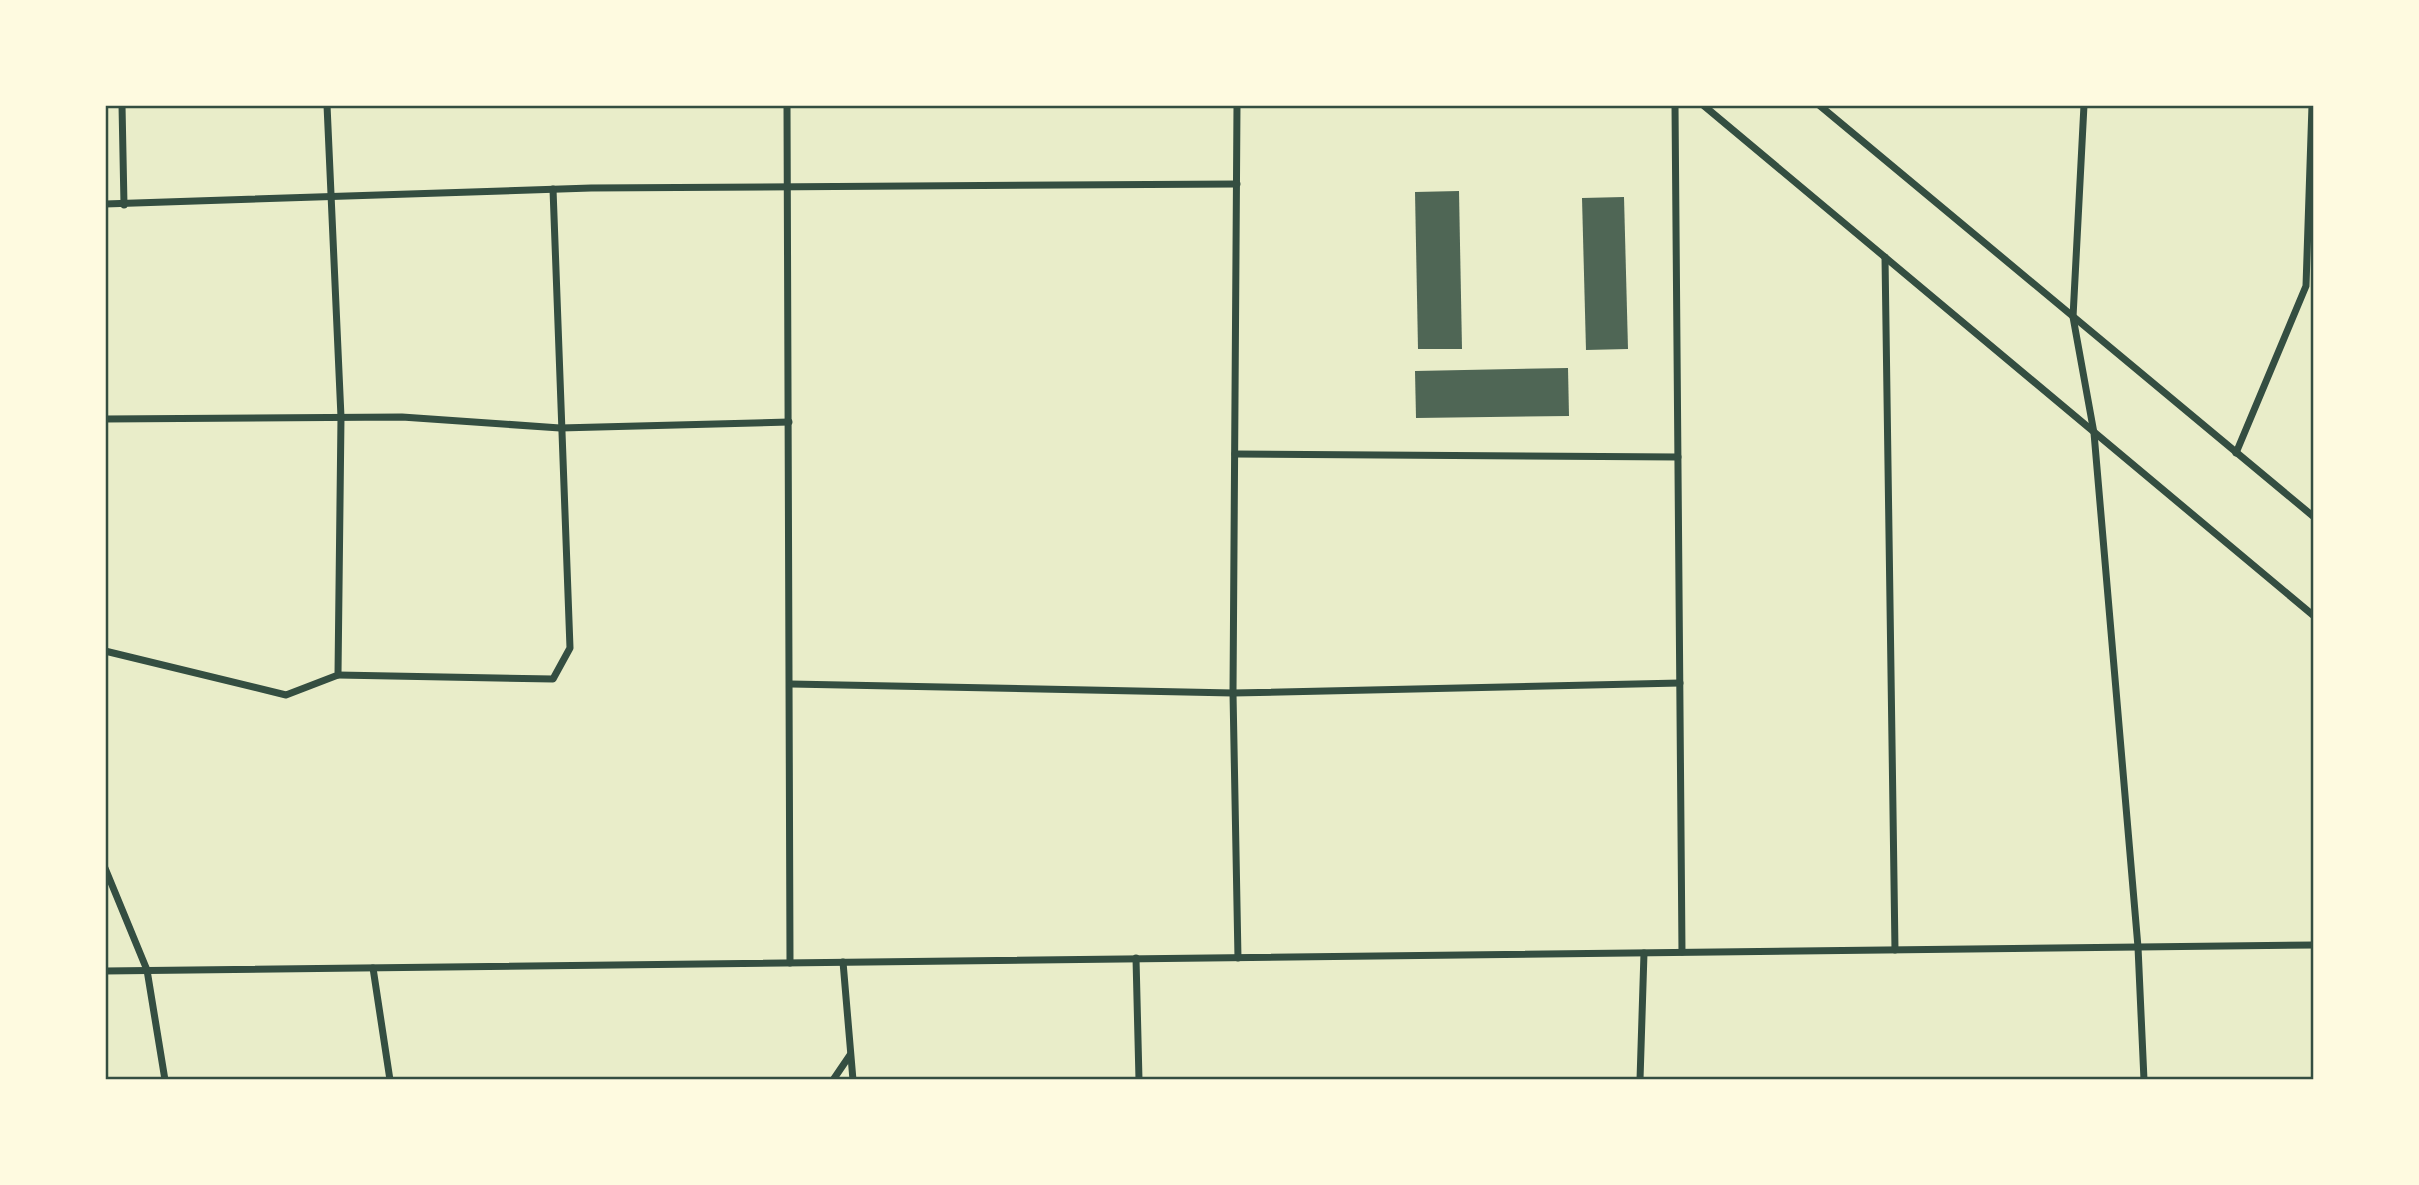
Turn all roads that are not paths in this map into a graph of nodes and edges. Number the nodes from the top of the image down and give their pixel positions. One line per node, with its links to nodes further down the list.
1 (122, 105): 15 (street)
2 (327, 105): 13 (street)
3 (786, 105): 11 (street)
4 (1237, 105): 10 (street)
5 (1675, 105): 26 (street)
6 (1703, 105): 16 (street)
7 (1819, 105): 18 (street)
8 (2084, 105): 18 (street)
9 (2312, 105): 17 (street)
10 (1237, 184): 11 (street); 25 (street)
11 (787, 185): 12 (street); 21 (street)
12 (553, 189): 13 (street); 22 (street)
13 (331, 196): 15 (street); 19 (street)
14 (105, 204): 15 (street)
15 (124, 205)
16 (1885, 257): 23 (street); 37 (street)
17 (2310, 285): 24 (street)
18 (2073, 317): 23 (street); 24 (street)
19 (341, 417): 20 (street); 22 (street); 30 (street)
20 (105, 419)
21 (789, 422): 22 (street); 32 (street)
22 (560, 428): 30 (street)
23 (2094, 433): 28 (street); 36 (street)
24 (2236, 453): 27 (street)
25 (1235, 454): 26 (street); 33 (street)
26 (1678, 457): 31 (street)
27 (2314, 517)
28 (2314, 616)
29 (105, 651): 30 (street)
30 (338, 675)
31 (1680, 683): 33 (street); 38 (street)
32 (791, 684): 33 (street); 43 (street)
33 (1233, 693): 41 (street)
34 (105, 869): 45 (street)
35 (2314, 945): 36 (street)
36 (2138, 947): 37 (street); 54 (street)
37 (1895, 950): 38 (street)
38 (1682, 952): 39 (street)
39 (1644, 953): 41 (street); 53 (street)
40 (1136, 958): 41 (street); 42 (street); 52 (street)
41 (1238, 958)
42 (844, 962): 43 (street); 47 (street)
43 (790, 963): 44 (street)
44 (373, 968): 45 (street); 49 (street)
45 (147, 970): 46 (street); 48 (street)
46 (105, 971)
47 (851, 1054): 50 (street); 51 (street)
48 (165, 1080)
49 (390, 1080)
50 (833, 1080)
51 (853, 1080)
52 (1139, 1080)
53 (1640, 1080)
54 (2144, 1080)

